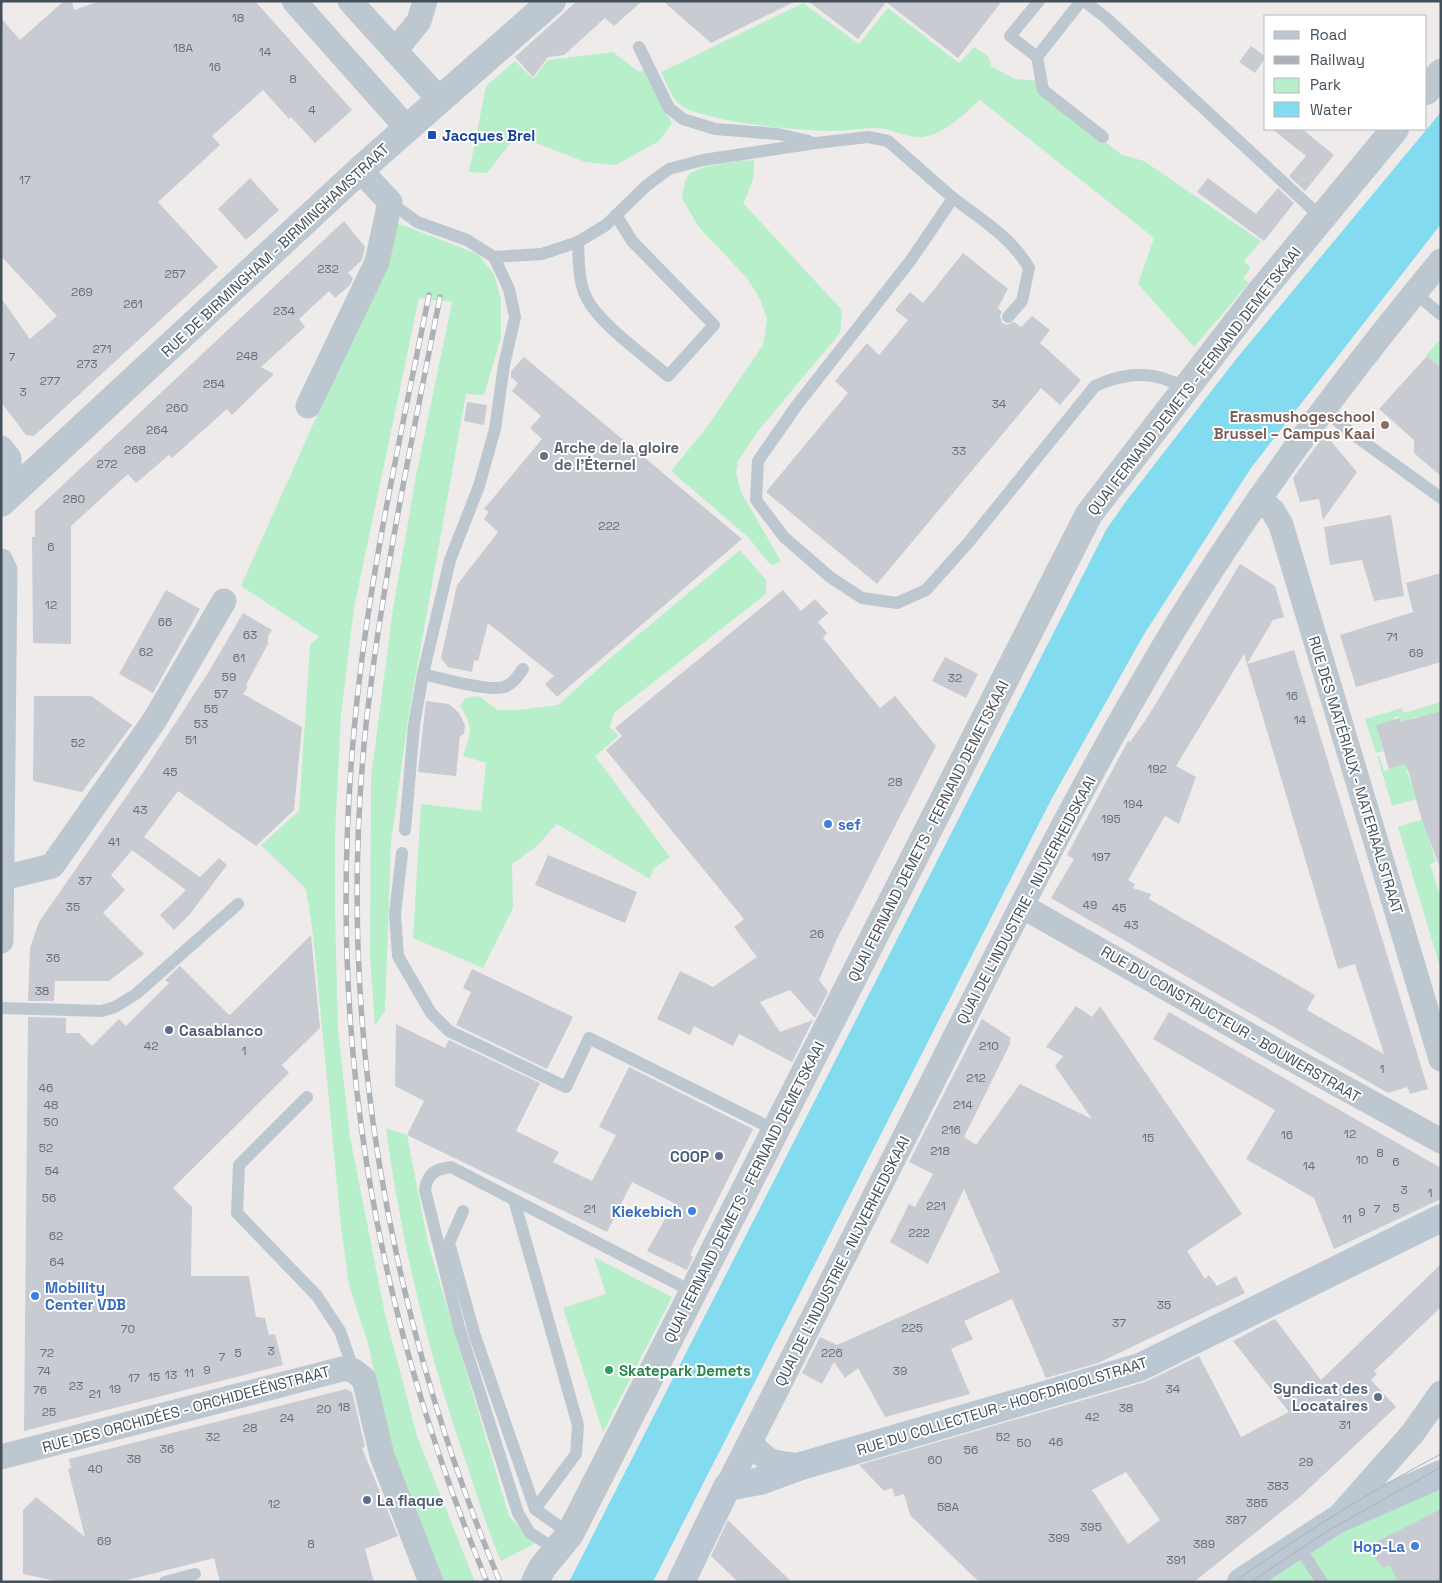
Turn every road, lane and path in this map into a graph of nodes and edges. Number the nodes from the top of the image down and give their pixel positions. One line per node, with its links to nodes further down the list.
1 (294, 1): 13 (street)
2 (350, 1): 8 (street)
3 (424, 1): 8 (street)
4 (552, 1): 12 (street, RUE DE BIRMINGHAM - BIRMINGHAMSTRAAT)
5 (1039, 1): 9 (lane)
6 (1082, 1): 9 (lane); 21 (lane)
7 (640, 47): 16 (lane)
8 (395, 51): 12 (street)
9 (1037, 57): 15 (lane)
10 (1441, 73): 11 (street)
11 (1427, 90)
12 (440, 100): 13 (street, RUE DE BIRMINGHAM - BIRMINGHAMSTRAAT)
13 (407, 128): 17 (street, RUE DE BIRMINGHAM - BIRMINGHAMSTRAAT)
14 (1394, 130): 21 (street, QUAI FERNAND DEMETS - FERNAND DEMETSKAAI)
15 (1103, 137)
16 (816, 143): 18 (lane); 20 (lane)
17 (360, 170): 19 (street); 32 (street, RUE DE BIRMINGHAM - BIRMINGHAMSTRAAT)
18 (953, 198): 27 (lane); 28 (lane)
19 (390, 202): 23 (lane); 29 (street)
20 (616, 215): 22 (lane); 22 (lane)
21 (1322, 218): 28 (street, QUAI FERNAND DEMETS - FERNAND DEMETSKAAI)
22 (578, 242): 23 (lane)
23 (494, 257): 38 (lane)
24 (1441, 261): 25 (street, QUAI DE L'INDUSTRIE - NIJVERHEIDSKAAI)
25 (1415, 293): 26 (lane); 30 (street, QUAI DE L'INDUSTRIE - NIJVERHEIDSKAAI)
26 (1440, 314)
27 (1008, 317)
28 (1184, 388): 48 (street, QUAI FERNAND DEMETS - FERNAND DEMETSKAAI)
29 (308, 406)
30 (1323, 409): 33 (lane); 34 (street, QUAI DE L'INDUSTRIE - NIJVERHEIDSKAAI)
31 (1, 448): 32 (street)
32 (4, 496)
33 (1441, 498)
34 (1259, 499): 43 (street, QUAI DE L'INDUSTRIE - NIJVERHEIDSKAAI); 46 (street, RUE DES MATÉRIAUX - MATERIAALSTRAAT)
35 (1, 561): 41 (street)
36 (224, 601): 41 (street)
37 (523, 669): 38 (lane)
38 (423, 674): 39 (lane)
39 (405, 830)
40 (402, 853): 48 (lane)
41 (2, 878): 44 (street)
42 (238, 904): 45 (lane)
43 (1022, 906): 49 (street, RUE DU CONSTRUCTEUR - BOUWERSTRAAT); 56 (street, QUAI DE L'INDUSTRIE - NIJVERHEIDSKAAI)
44 (1, 941)
45 (1, 1008)
46 (1441, 1059)
47 (307, 1097): 54 (lane)
48 (775, 1130): 53 (street, QUAI FERNAND DEMETS - FERNAND DEMETSKAAI)
49 (1441, 1141)
50 (514, 1200): 53 (lane); 62 (lane); 64 (lane)
51 (463, 1211): 62 (lane)
52 (1441, 1218): 59 (main road, RUE DU COLLECTEUR - HOOFDRIOOLSTRAAT)
53 (693, 1292): 64 (street, QUAI FERNAND DEMETS - FERNAND DEMETSKAAI)
54 (354, 1370): 57 (street, RUE DES ORCHIDÉES - ORCHIDEEËNSTRAAT); 68 (street)
55 (1441, 1393): 63 (street)
56 (750, 1442): 59 (street, RUE DU COLLECTEUR - HOOFDRIOOLSTRAAT); 61 (street, QUAI DE L'INDUSTRIE - NIJVERHEIDSKAAI)
57 (1, 1457)
58 (1441, 1461): 63 (lane)
59 (801, 1466): 61 (main road, RUE DU COLLECTEUR - HOOFDRIOOLSTRAAT)
60 (1441, 1474): 63 (main road)
61 (726, 1487): 70 (main road, QUAI DE L'INDUSTRIE - NIJVERHEIDSKAAI)
62 (535, 1509): 64 (lane)
63 (1336, 1520): 65 (main road)
64 (563, 1542): 69 (street, QUAI FERNAND DEMETS - FERNAND DEMETSKAAI)
65 (1297, 1544): 71 (main road); 72 (lane)
66 (195, 1574): 67 (lane)
67 (164, 1582)
68 (431, 1582)
69 (535, 1582)
70 (681, 1582)
71 (1241, 1582)
72 (1322, 1582)

